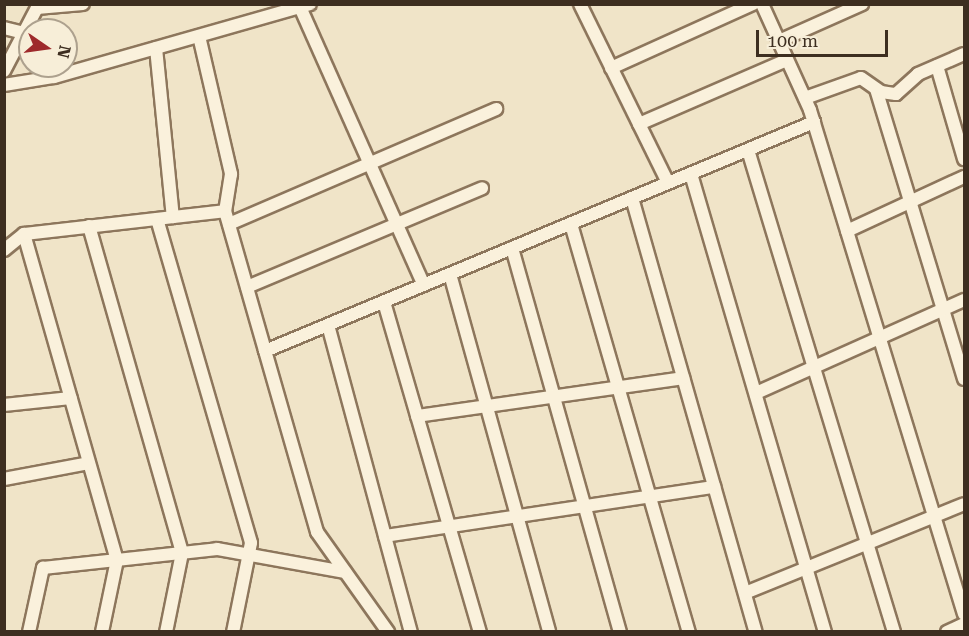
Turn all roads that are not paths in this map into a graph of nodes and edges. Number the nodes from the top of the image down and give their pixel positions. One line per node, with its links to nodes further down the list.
1 (83, 4): 6 (street)
2 (579, 4): 15 (street)
3 (753, 4): 15 (street)
4 (762, 4): 9 (street)
5 (862, 4): 9 (street)
6 (38, 6)
7 (305, 6): 8 (street); 25 (street)
8 (199, 36): 11 (street); 32 (street)
9 (779, 41): 13 (street)
10 (18, 44): 16 (street)
11 (156, 48): 17 (street); 33 (street)
12 (964, 54): 14 (street)
13 (787, 60): 19 (street); 22 (street)
14 (937, 66): 18 (street); 24 (street)
15 (611, 68): 22 (street)
16 (4, 70)
17 (4, 85)
18 (876, 89): 19 (street); 31 (street)
19 (805, 98): 21 (street)
20 (496, 109): 25 (street)
21 (814, 122): 23 (street); 39 (street)
22 (639, 124): 28 (street)
23 (748, 150): 26 (street); 52 (street)
24 (964, 159)
25 (370, 163): 35 (street); 36 (street)
26 (691, 174): 28 (street); 56 (street)
27 (964, 177): 31 (street)
28 (668, 183): 30 (street)
29 (482, 188): 36 (street)
30 (632, 198): 37 (street); 53 (street)
31 (910, 202): 39 (street); 48 (street)
32 (225, 211): 33 (street); 35 (street)
33 (173, 217): 34 (street)
34 (157, 219): 38 (street); 74 (street)
35 (229, 224): 45 (street)
36 (397, 224): 44 (street); 45 (street)
37 (571, 224): 41 (street); 55 (street)
38 (89, 226): 40 (street); 73 (street)
39 (848, 231): 50 (street)
40 (24, 234): 42 (street); 58 (street)
41 (512, 248): 43 (street); 57 (street)
42 (4, 250)
43 (450, 274): 44 (street); 60 (street)
44 (424, 285): 47 (street)
45 (247, 287): 51 (street)
46 (964, 300): 48 (street)
47 (384, 302): 49 (street); 61 (street)
48 (943, 310): 50 (street); 54 (street)
49 (328, 325): 51 (street); 71 (street)
50 (880, 338): 52 (street); 69 (street)
51 (265, 351): 77 (street)
52 (814, 367): 56 (street); 72 (street)
53 (683, 378): 55 (street); 64 (street)
54 (964, 379)
55 (618, 387): 57 (street); 65 (street)
56 (756, 393): 76 (street)
57 (554, 397): 60 (street); 67 (street)
58 (71, 398): 59 (street); 62 (street)
59 (4, 405)
60 (487, 406): 61 (street); 68 (street)
61 (417, 416): 70 (street)
62 (89, 463): 63 (street); 75 (street)
63 (4, 479)
64 (714, 487): 65 (street); 78 (street)
65 (650, 496): 67 (street); 90 (street)
66 (964, 504): 69 (street)
67 (584, 506): 68 (street); 89 (street)
68 (517, 516): 70 (street); 88 (street)
69 (935, 518): 72 (street); 79 (street)
70 (449, 526): 71 (street); 87 (street)
71 (385, 536): 86 (street)
72 (868, 544): 76 (street); 93 (street)
73 (182, 553): 74 (street); 75 (street); 83 (street)
74 (249, 557): 77 (street); 84 (street)
75 (117, 560): 81 (street); 82 (street)
76 (807, 568): 78 (street); 92 (street)
77 (345, 572): 85 (street)
78 (745, 593): 91 (street)
79 (964, 614)
80 (964, 624): 94 (street)
81 (29, 632)
82 (102, 632)
83 (166, 632)
84 (233, 632)
85 (388, 632)
86 (411, 632)
87 (480, 632)
88 (549, 632)
89 (620, 632)
90 (689, 632)
91 (756, 632)
92 (825, 632)
93 (894, 632)
94 (947, 632)

